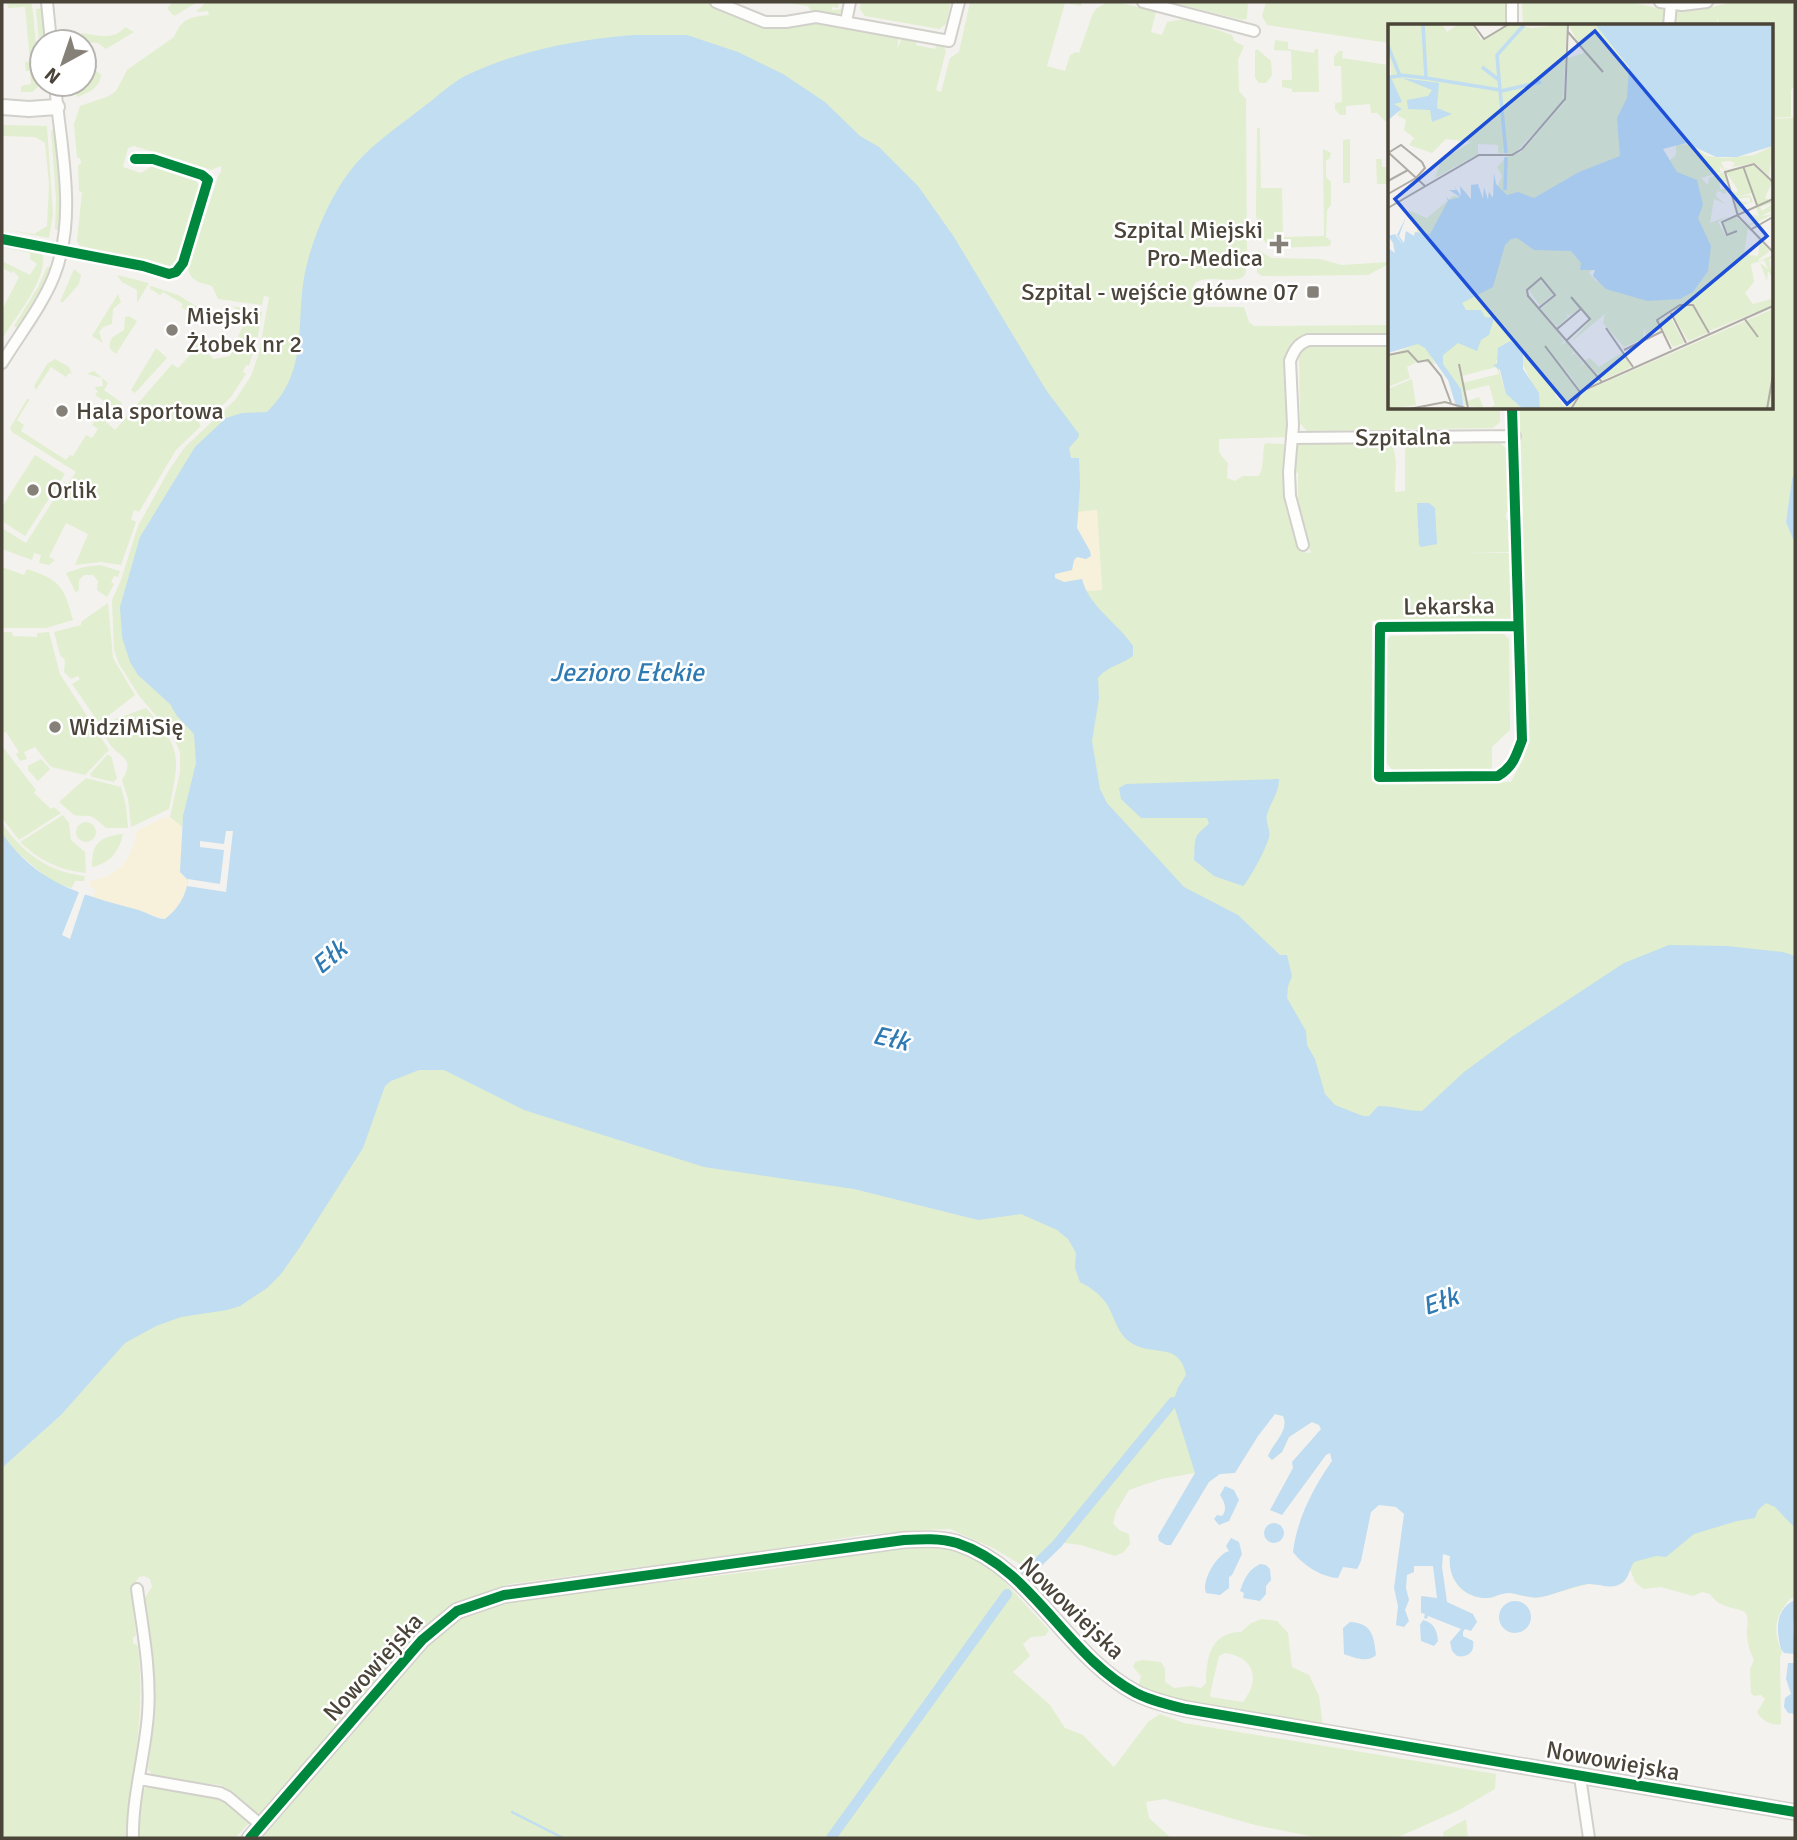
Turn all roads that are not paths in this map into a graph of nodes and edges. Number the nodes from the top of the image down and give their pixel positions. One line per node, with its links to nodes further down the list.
1 (47, 2): 12 (street)
2 (716, 2): 9 (street)
3 (850, 2): 9 (street)
4 (959, 2): 9 (street)
5 (1143, 2): 13 (street)
6 (1512, 2): 10 (street)
7 (1707, 2): 8 (street)
8 (1665, 3): 11 (street)
9 (846, 22)
10 (1512, 24)
11 (1669, 24)
12 (50, 28)
13 (1254, 30)
14 (56, 98): 16 (street)
15 (2, 107): 16 (street)
16 (57, 107): 19 (street)
17 (135, 159): 19 (street)
18 (2, 239): 19 (street)
19 (61, 250): 21 (street)
20 (1388, 340): 24 (street)
21 (2, 363)
22 (1512, 410): 23 (street)
23 (1515, 436): 24 (street, Szpitalna); 26 (street)
24 (1292, 438): 25 (street)
25 (1303, 545)
26 (1518, 626): 26 (street, Lekarska)
27 (137, 1589): 29 (street)
28 (1580, 1777): 30 (street, Nowowiejska); 31 (street, Nowowiejska); 34 (street)
29 (140, 1779): 31 (street); 32 (street)
30 (1795, 1812)
31 (261, 1825): 33 (street, Nowowiejska)
32 (133, 1838)
33 (250, 1838)
34 (1589, 1838)

